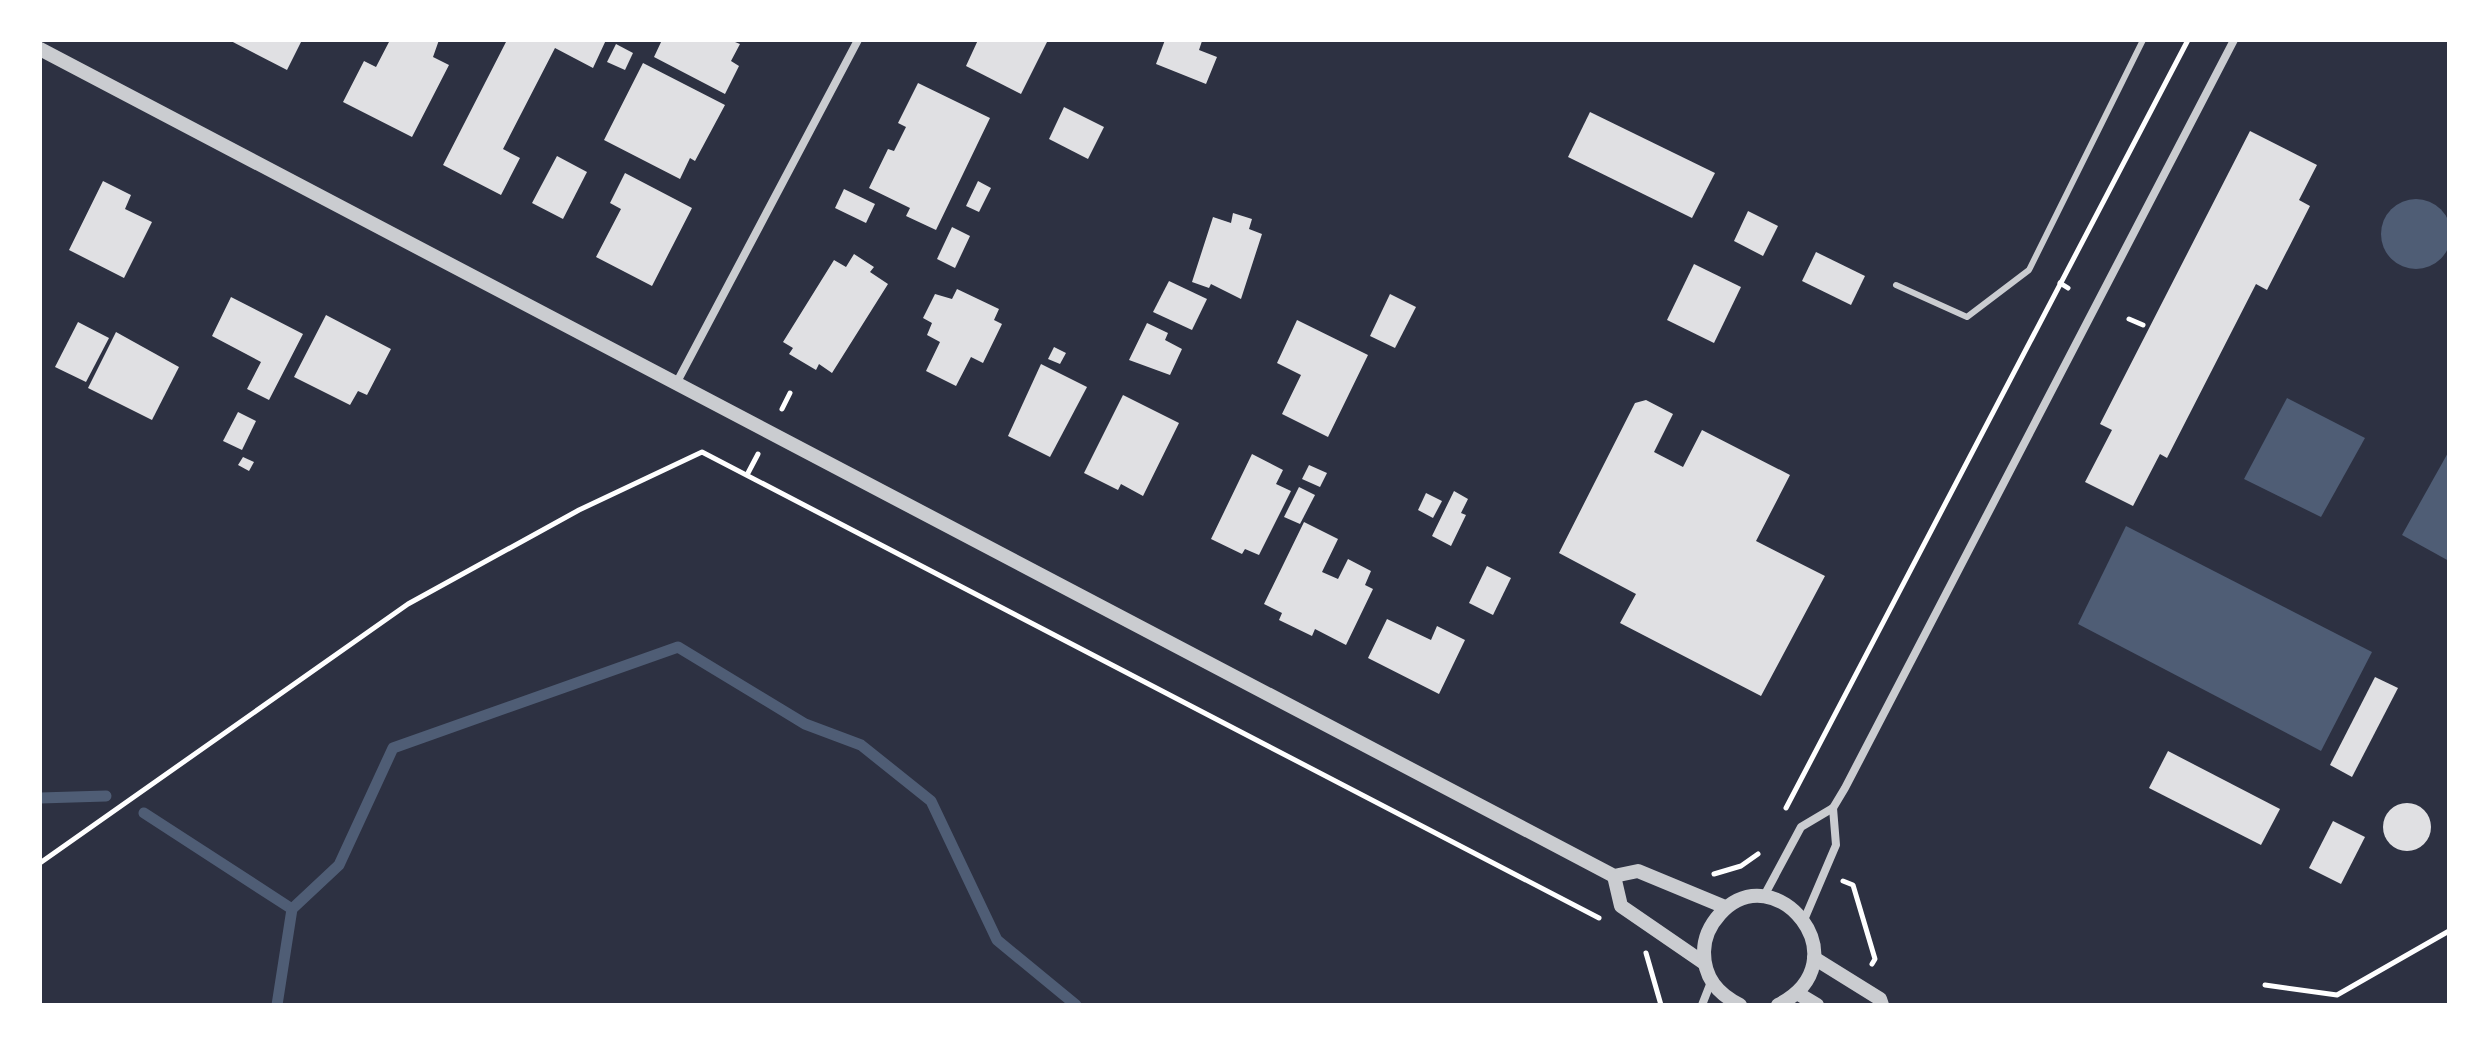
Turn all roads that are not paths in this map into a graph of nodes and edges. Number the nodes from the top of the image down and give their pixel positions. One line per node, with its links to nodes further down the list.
1 (858, 40): 6 (street)
2 (2143, 40): 5 (lane)
3 (2234, 40): 7 (street)
4 (40, 49): 6 (street)
5 (1896, 285)
6 (677, 382): 8 (street)
7 (1833, 808): 9 (street); 11 (street)
8 (1614, 876): 10 (street); 13 (street)
9 (1764, 896): 10 (street); 11 (street)
10 (1725, 907): 13 (street)
11 (1804, 920): 12 (street)
12 (1814, 958): 15 (street); 20 (street)
13 (1704, 963): 14 (street)
14 (1711, 982): 16 (street); 17 (street)
15 (1797, 993): 18 (street); 19 (street)
16 (1702, 1005)
17 (1740, 1005)
18 (1778, 1005)
19 (1817, 1005)
20 (1882, 1005)

